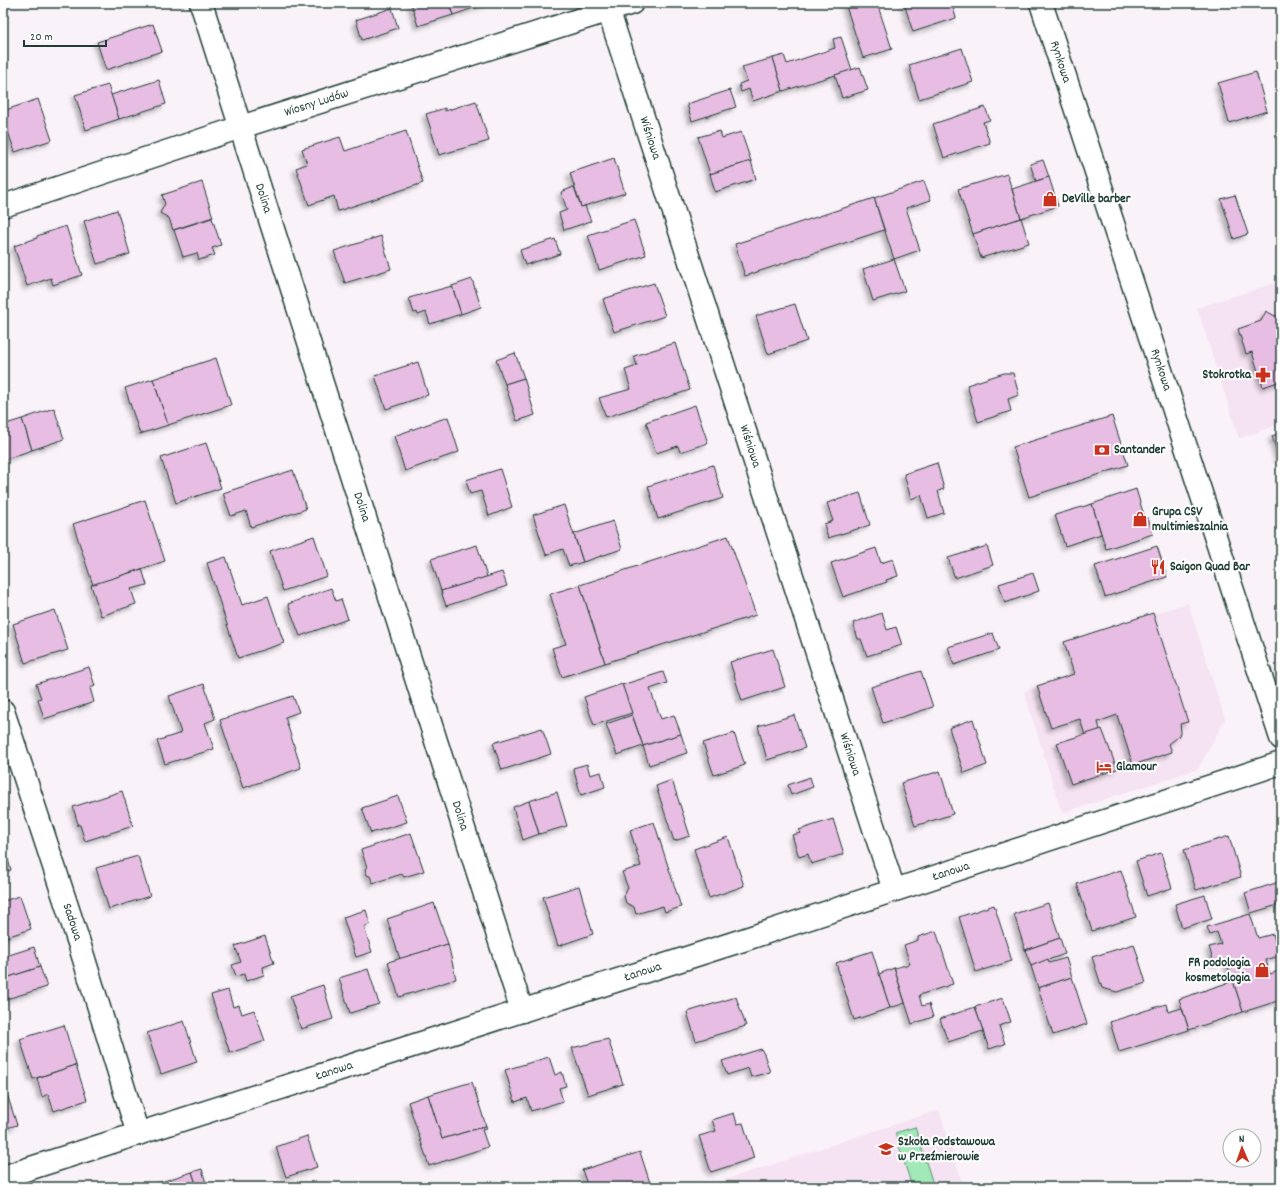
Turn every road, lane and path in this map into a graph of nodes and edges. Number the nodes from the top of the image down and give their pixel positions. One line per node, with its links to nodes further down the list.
1 (201, 3): 5 (street, Dolina)
2 (632, 3): 4 (street, Wiosny Ludów)
3 (1041, 3): 8 (street, Rynkowa)
4 (608, 7): 5 (street, Wiosny Ludów); 10 (street, Wiśniowa)
5 (241, 127): 6 (street, Wiosny Ludów); 11 (street, Dolina)
6 (3, 206)
7 (3, 711): 12 (street, Sadowa)
8 (1281, 738)
9 (1281, 763): 10 (street, Łanowa)
10 (894, 890): 11 (street, Łanowa)
11 (522, 1011): 12 (street, Łanowa)
12 (138, 1134): 13 (street, Łanowa)
13 (3, 1177)

